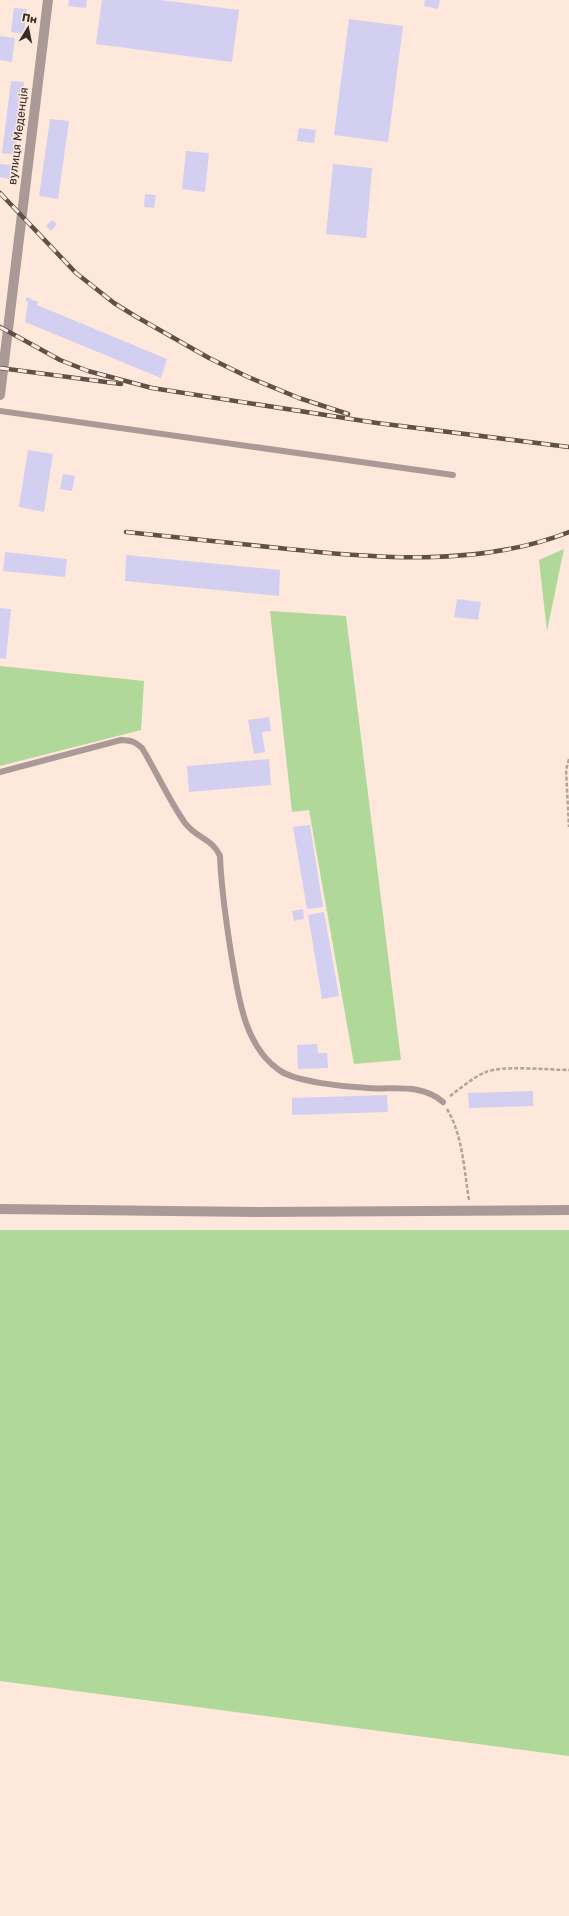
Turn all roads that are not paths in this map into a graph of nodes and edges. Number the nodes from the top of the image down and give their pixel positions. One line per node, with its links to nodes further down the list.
1 (48, 0): 2 (street, вулиця Меденція)
2 (0, 395)
3 (0, 411): 4 (lane)
4 (453, 475)
5 (0, 772): 6 (lane)
6 (443, 1102)
7 (0, 1209): 8 (street)
8 (569, 1210)

